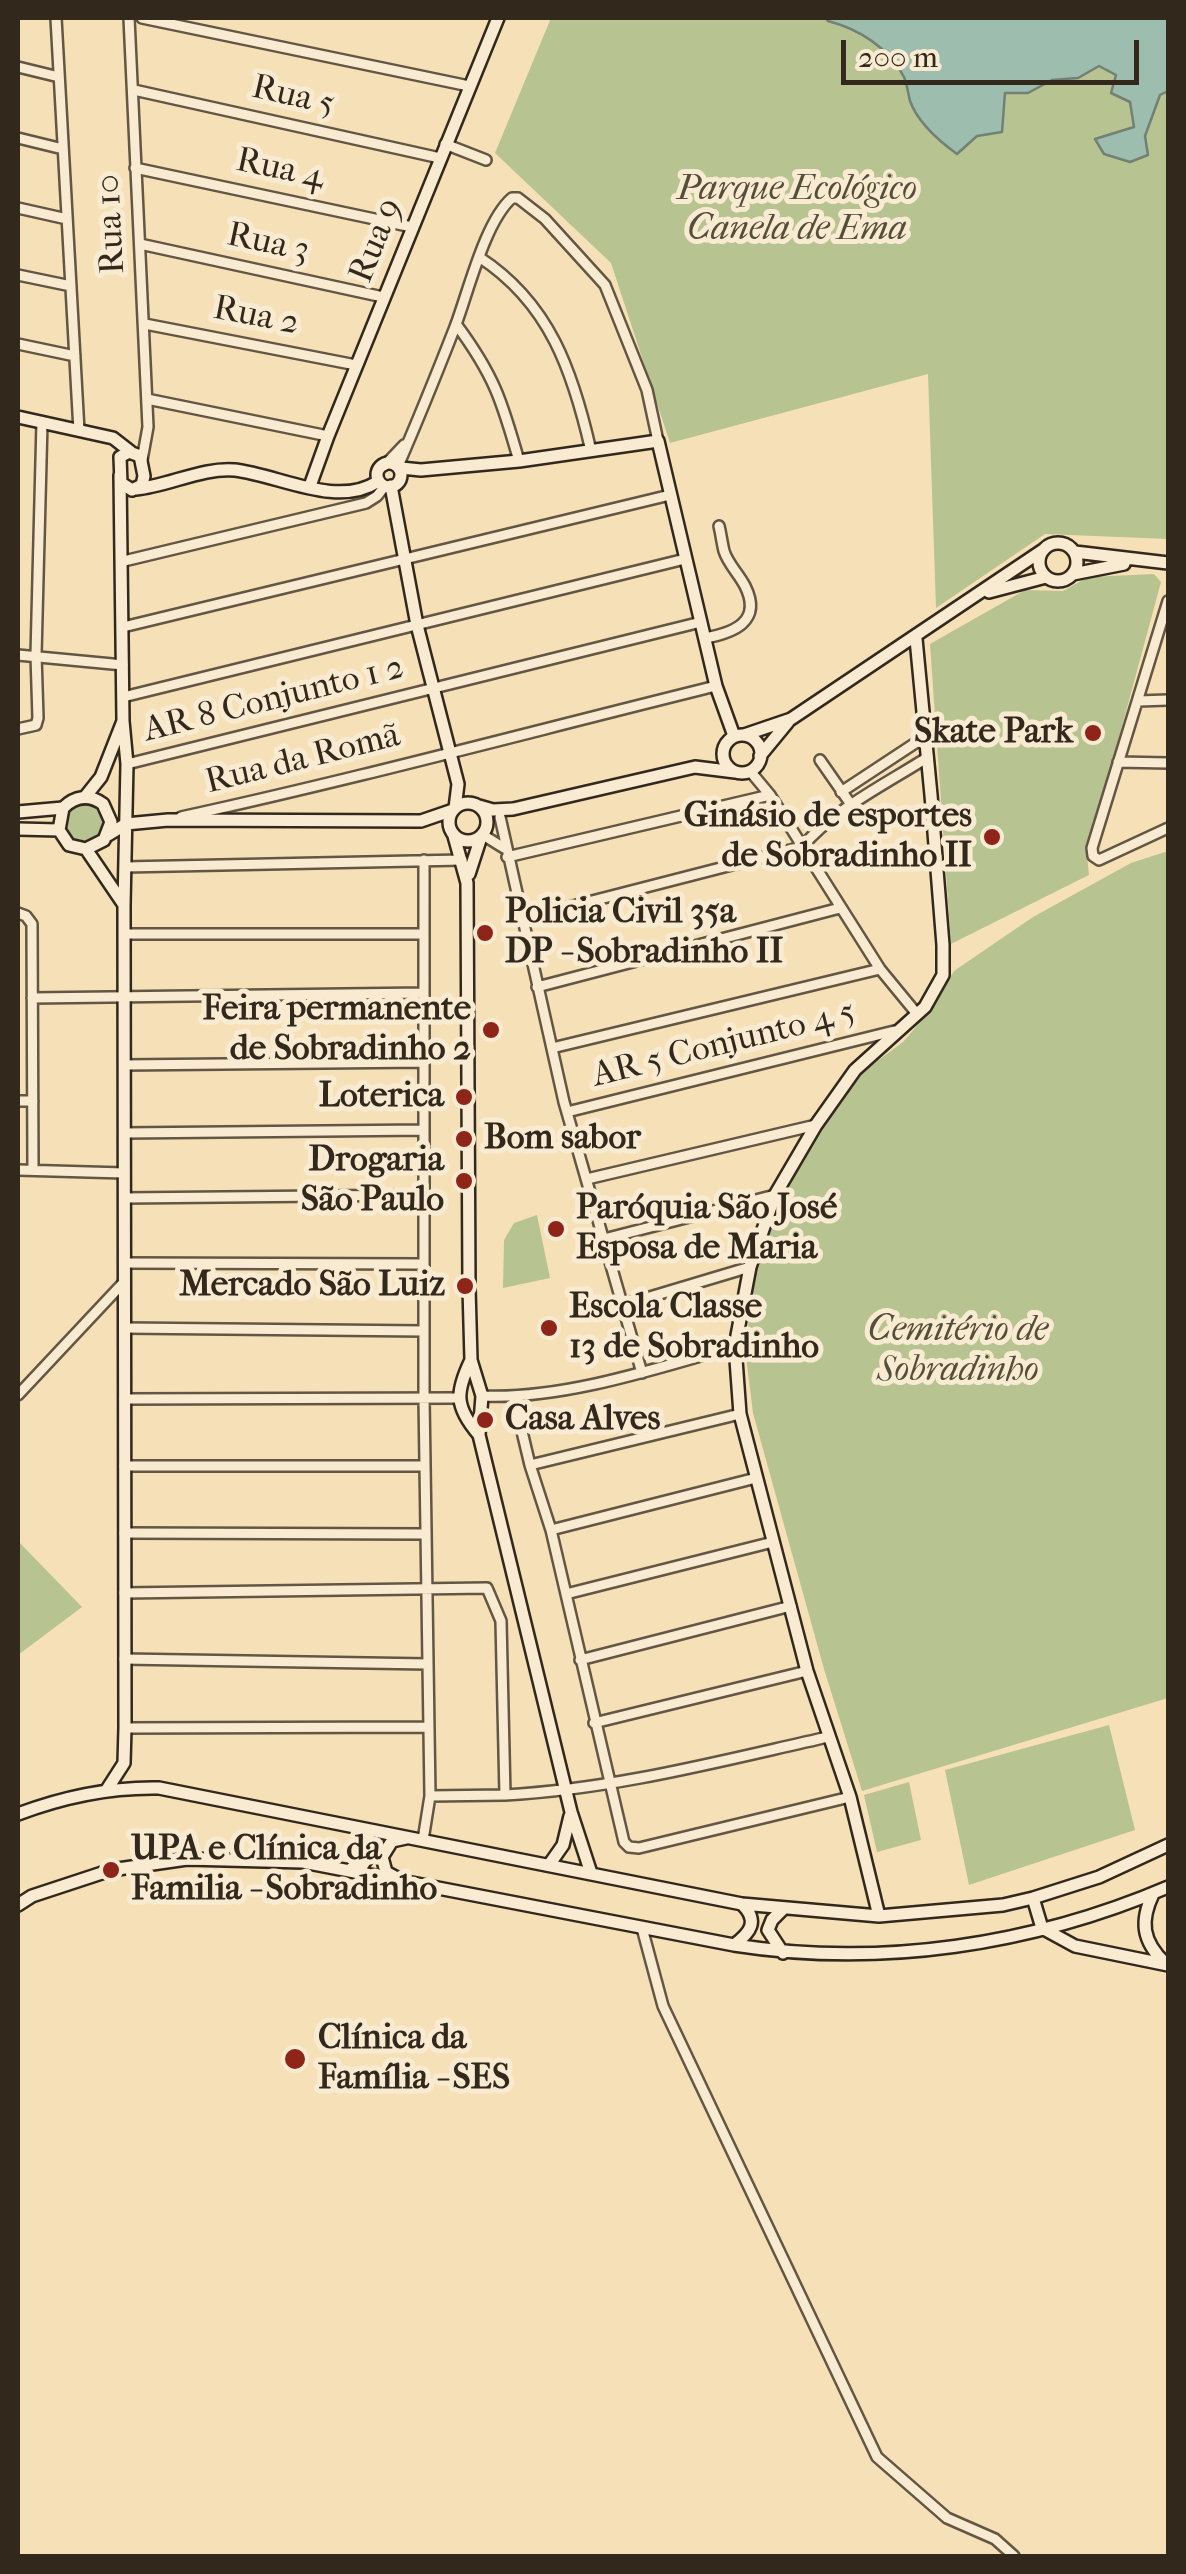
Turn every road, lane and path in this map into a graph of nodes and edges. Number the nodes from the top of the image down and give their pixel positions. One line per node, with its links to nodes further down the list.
1 (56, 18): 6 (street)
2 (129, 18): 8 (street, Rua 10)
3 (142, 18): 7 (street)
4 (496, 18): 7 (street, Rua 9)
5 (18, 67): 6 (street)
6 (59, 76): 11 (street)
7 (468, 86): 10 (street, Rua 9)
8 (134, 90): 12 (street, Rua 5); 14 (street, Rua 10)
9 (18, 138): 11 (street)
10 (445, 144): 12 (street, Rua 9); 13 (street)
11 (63, 149): 16 (street)
12 (440, 158): 17 (street, Rua 9)
13 (486, 160)
14 (136, 168): 17 (street, Rua 4); 18 (street, Rua 10)
15 (18, 208): 16 (street)
16 (67, 219): 21 (street)
17 (412, 227): 22 (street, Rua 9)
18 (140, 244): 22 (street, Rua 3); 23 (street, Rua 10)
19 (479, 257): 24 (street); 35 (street); 36 (street)
20 (18, 276): 21 (street)
21 (71, 286): 26 (street)
22 (384, 297): 27 (street, Rua 9)
23 (145, 324): 27 (street, Rua 2); 28 (street, Rua 10)
24 (456, 324): 34 (street); 38 (street)
25 (18, 344): 26 (street)
26 (75, 356): 31 (street)
27 (356, 365): 33 (street, Rua 9)
28 (147, 399): 33 (street); 37 (street, Rua 10)
29 (18, 418): 30 (street)
30 (42, 422): 31 (street); 66 (street)
31 (79, 431): 32 (street)
32 (102, 435): 37 (street); 40 (street)
33 (328, 436): 44 (street, Rua 9)
34 (409, 438): 39 (street); 42 (street)
35 (658, 441): 36 (street); 46 (street)
36 (591, 451): 38 (street)
37 (135, 455): 40 (street); 41 (street)
38 (519, 461): 42 (street)
39 (384, 466): 42 (street)
40 (119, 468): 45 (street); 47 (street)
41 (144, 476): 43 (street); 45 (street)
42 (392, 478): 44 (street); 51 (street); 53 (street)
43 (170, 482): 44 (street); 45 (street)
44 (310, 486)
45 (133, 489): 47 (street)
46 (670, 495): 51 (street); 52 (street)
47 (120, 518): 53 (street)
48 (719, 526): 63 (street)
49 (1043, 550): 50 (street); 57 (street); 58 (street)
50 (1076, 552): 54 (street); 56 (street)
51 (403, 558): 61 (street); 62 (street)
52 (685, 558): 60 (street); 61 (street)
53 (124, 561): 62 (street)
54 (1143, 562): 55 (street); 56 (street)
55 (1168, 563)
56 (1074, 574): 57 (street)
57 (1046, 577): 58 (street)
58 (980, 594): 64 (street)
59 (1168, 601): 72 (street)
60 (701, 622): 63 (street); 69 (street, AR 8 Conjunto 1 2)
61 (417, 625): 69 (street); 70 (street)
62 (124, 627): 67 (street)
63 (705, 638): 68 (street)
64 (916, 639): 73 (street); 76 (street)
65 (18, 654): 66 (street)
66 (36, 655): 67 (street); 75 (street)
67 (123, 664): 70 (street)
68 (716, 686): 77 (street); 78 (street, Rua da Romã)
69 (433, 690): 78 (street); 84 (street, AR 8 Conjunto 1 2)
70 (123, 697): 74 (street)
71 (1168, 700): 72 (street)
72 (1138, 701): 82 (street)
73 (791, 719): 77 (street); 79 (street)
74 (123, 721): 84 (street); 88 (street)
75 (18, 729)
76 (926, 736): 80 (street); 90 (street)
77 (735, 738): 79 (street); 85 (street); 87 (street)
78 (450, 751): 89 (street); 101 (street, Rua da Romã)
79 (760, 756): 86 (street)
80 (928, 758): 94 (street); 128 (street)
81 (820, 760): 90 (street)
82 (1118, 762): 83 (street); 104 (street)
83 (1168, 763)
84 (127, 764): 88 (street); 103 (street)
85 (695, 766): 87 (street); 97 (street)
86 (750, 771): 87 (street); 91 (street)
87 (735, 772)
88 (101, 776): 92 (street)
89 (459, 787): 93 (street); 96 (street)
90 (841, 792): 94 (street)
91 (770, 795): 110 (street); 112 (street)
92 (86, 797): 95 (street); 98 (street)
93 (477, 805): 96 (street); 97 (street); 107 (street)
94 (852, 806): 110 (street)
95 (63, 808): 99 (street); 106 (street)
96 (454, 809): 102 (street); 109 (street)
97 (514, 809): 100 (street)
98 (107, 810): 103 (street); 108 (street)
99 (18, 812)
100 (500, 817): 107 (street); 112 (street)
101 (168, 820): 102 (street); 103 (street)
102 (421, 821): 109 (street)
103 (126, 824): 108 (street); 115 (street)
104 (1168, 828)
105 (18, 829): 106 (street)
106 (59, 830): 111 (street)
107 (484, 833): 109 (street); 112 (street); 116 (street)
108 (108, 835): 111 (street)
109 (454, 835): 114 (street)
110 (802, 847): 118 (street); 120 (street)
111 (86, 849): 117 (street)
112 (506, 852): 120 (street)
113 (424, 860): 114 (street); 115 (street); 122 (street)
114 (463, 860): 116 (street)
115 (125, 866): 117 (street)
116 (467, 883): 155 (street)
117 (124, 904): 121 (street)
118 (840, 908): 123 (street); 124 (street)
119 (18, 913): 127 (street)
120 (522, 919): 124 (street)
121 (124, 934): 122 (street); 126 (street)
122 (424, 934): 125 (street)
123 (880, 970): 128 (street); 130 (street)
124 (537, 987): 130 (street)
125 (424, 993): 126 (street); 131 (street)
126 (124, 996): 127 (street); 132 (street)
127 (32, 998): 134 (street)
128 (917, 1014): 129 (street)
129 (894, 1032): 135 (street, AR 5 Conjunto 4 5); 136 (street)
130 (552, 1048): 135 (street)
131 (424, 1062): 132 (street); 137 (street)
132 (124, 1065): 138 (street)
133 (18, 1101): 134 (street)
134 (33, 1101): 140 (street)
135 (567, 1112): 142 (street)
136 (816, 1125): 142 (street); 144 (street)
137 (424, 1130): 138 (street); 143 (street)
138 (124, 1133): 141 (street)
139 (18, 1170): 140 (street)
140 (33, 1170): 141 (street)
141 (124, 1173): 145 (street)
142 (588, 1179): 146 (street)
143 (424, 1194): 145 (street); 148 (street)
144 (774, 1195): 146 (street); 149 (street)
145 (124, 1198): 147 (street)
146 (604, 1239): 151 (street)
147 (124, 1263): 148 (street); 150 (street)
148 (424, 1264): 153 (street)
149 (750, 1267): 151 (street); 154 (street)
150 (124, 1282): 152 (street); 157 (street)
151 (622, 1305): 156 (street)
152 (124, 1328): 153 (street); 162 (street)
153 (424, 1331): 159 (street)
154 (734, 1346): 156 (street); 163 (street)
155 (471, 1360): 158 (street); 160 (street)
156 (642, 1373): 161 (street)
157 (18, 1395)
158 (481, 1396): 160 (street); 160 (street); 161 (street); 164 (street)
159 (424, 1398): 160 (street); 162 (street); 167 (street)
160 (459, 1398): 164 (street)
161 (514, 1398): 165 (street)
162 (124, 1399): 166 (street)
163 (740, 1414): 165 (street); 168 (street)
164 (479, 1435): 189 (street)
165 (530, 1465): 169 (street)
166 (124, 1466): 167 (street); 170 (street)
167 (425, 1466): 171 (street)
168 (756, 1478): 169 (street); 172 (street)
169 (551, 1530): 175 (street)
170 (124, 1533): 171 (street); 174 (street)
171 (426, 1534): 173 (street)
172 (773, 1542): 175 (street); 176 (street)
173 (426, 1588): 174 (street); 179 (street); 190 (street)
174 (124, 1593): 177 (street)
175 (566, 1594): 178 (street)
176 (790, 1606): 178 (street); 180 (street)
177 (124, 1659): 179 (street); 183 (street)
178 (580, 1660): 181 (street)
179 (428, 1664): 182 (street)
180 (807, 1671): 181 (street); 184 (street)
181 (594, 1723): 186 (street)
182 (428, 1727): 183 (street); 191 (street)
183 (124, 1728): 185 (street)
184 (828, 1738): 186 (street); 192 (street)
185 (124, 1763): 187 (street); 188 (street)
186 (610, 1785): 189 (street); 192 (street)
187 (144, 1788): 188 (street); 195 (street)
188 (106, 1791): 194 (street)
189 (568, 1792): 190 (street); 193 (street)
190 (505, 1795): 191 (street)
191 (430, 1796): 196 (street)
192 (850, 1797): 208 (street)
193 (570, 1812): 198 (street); 200 (street)
194 (18, 1814)
195 (356, 1826): 196 (street); 199 (street)
196 (416, 1839): 198 (street); 201 (street)
197 (1168, 1845): 204 (street)
198 (549, 1865): 200 (street)
199 (343, 1869): 201 (street); 206 (street)
200 (591, 1873): 205 (street)
201 (401, 1880): 209 (street)
202 (1168, 1887): 203 (street)
203 (1153, 1894): 210 (street); 213 (street)
204 (1033, 1898): 208 (street); 210 (street)
205 (742, 1904): 207 (street); 211 (street)
206 (18, 1905)
207 (782, 1910): 208 (street); 212 (street)
208 (879, 1916)
209 (642, 1928): 211 (street); 214 (street)
210 (1042, 1928): 212 (street); 213 (street)
211 (734, 1945): 212 (street)
212 (784, 1953)
213 (1168, 1965)
214 (1014, 2556)

